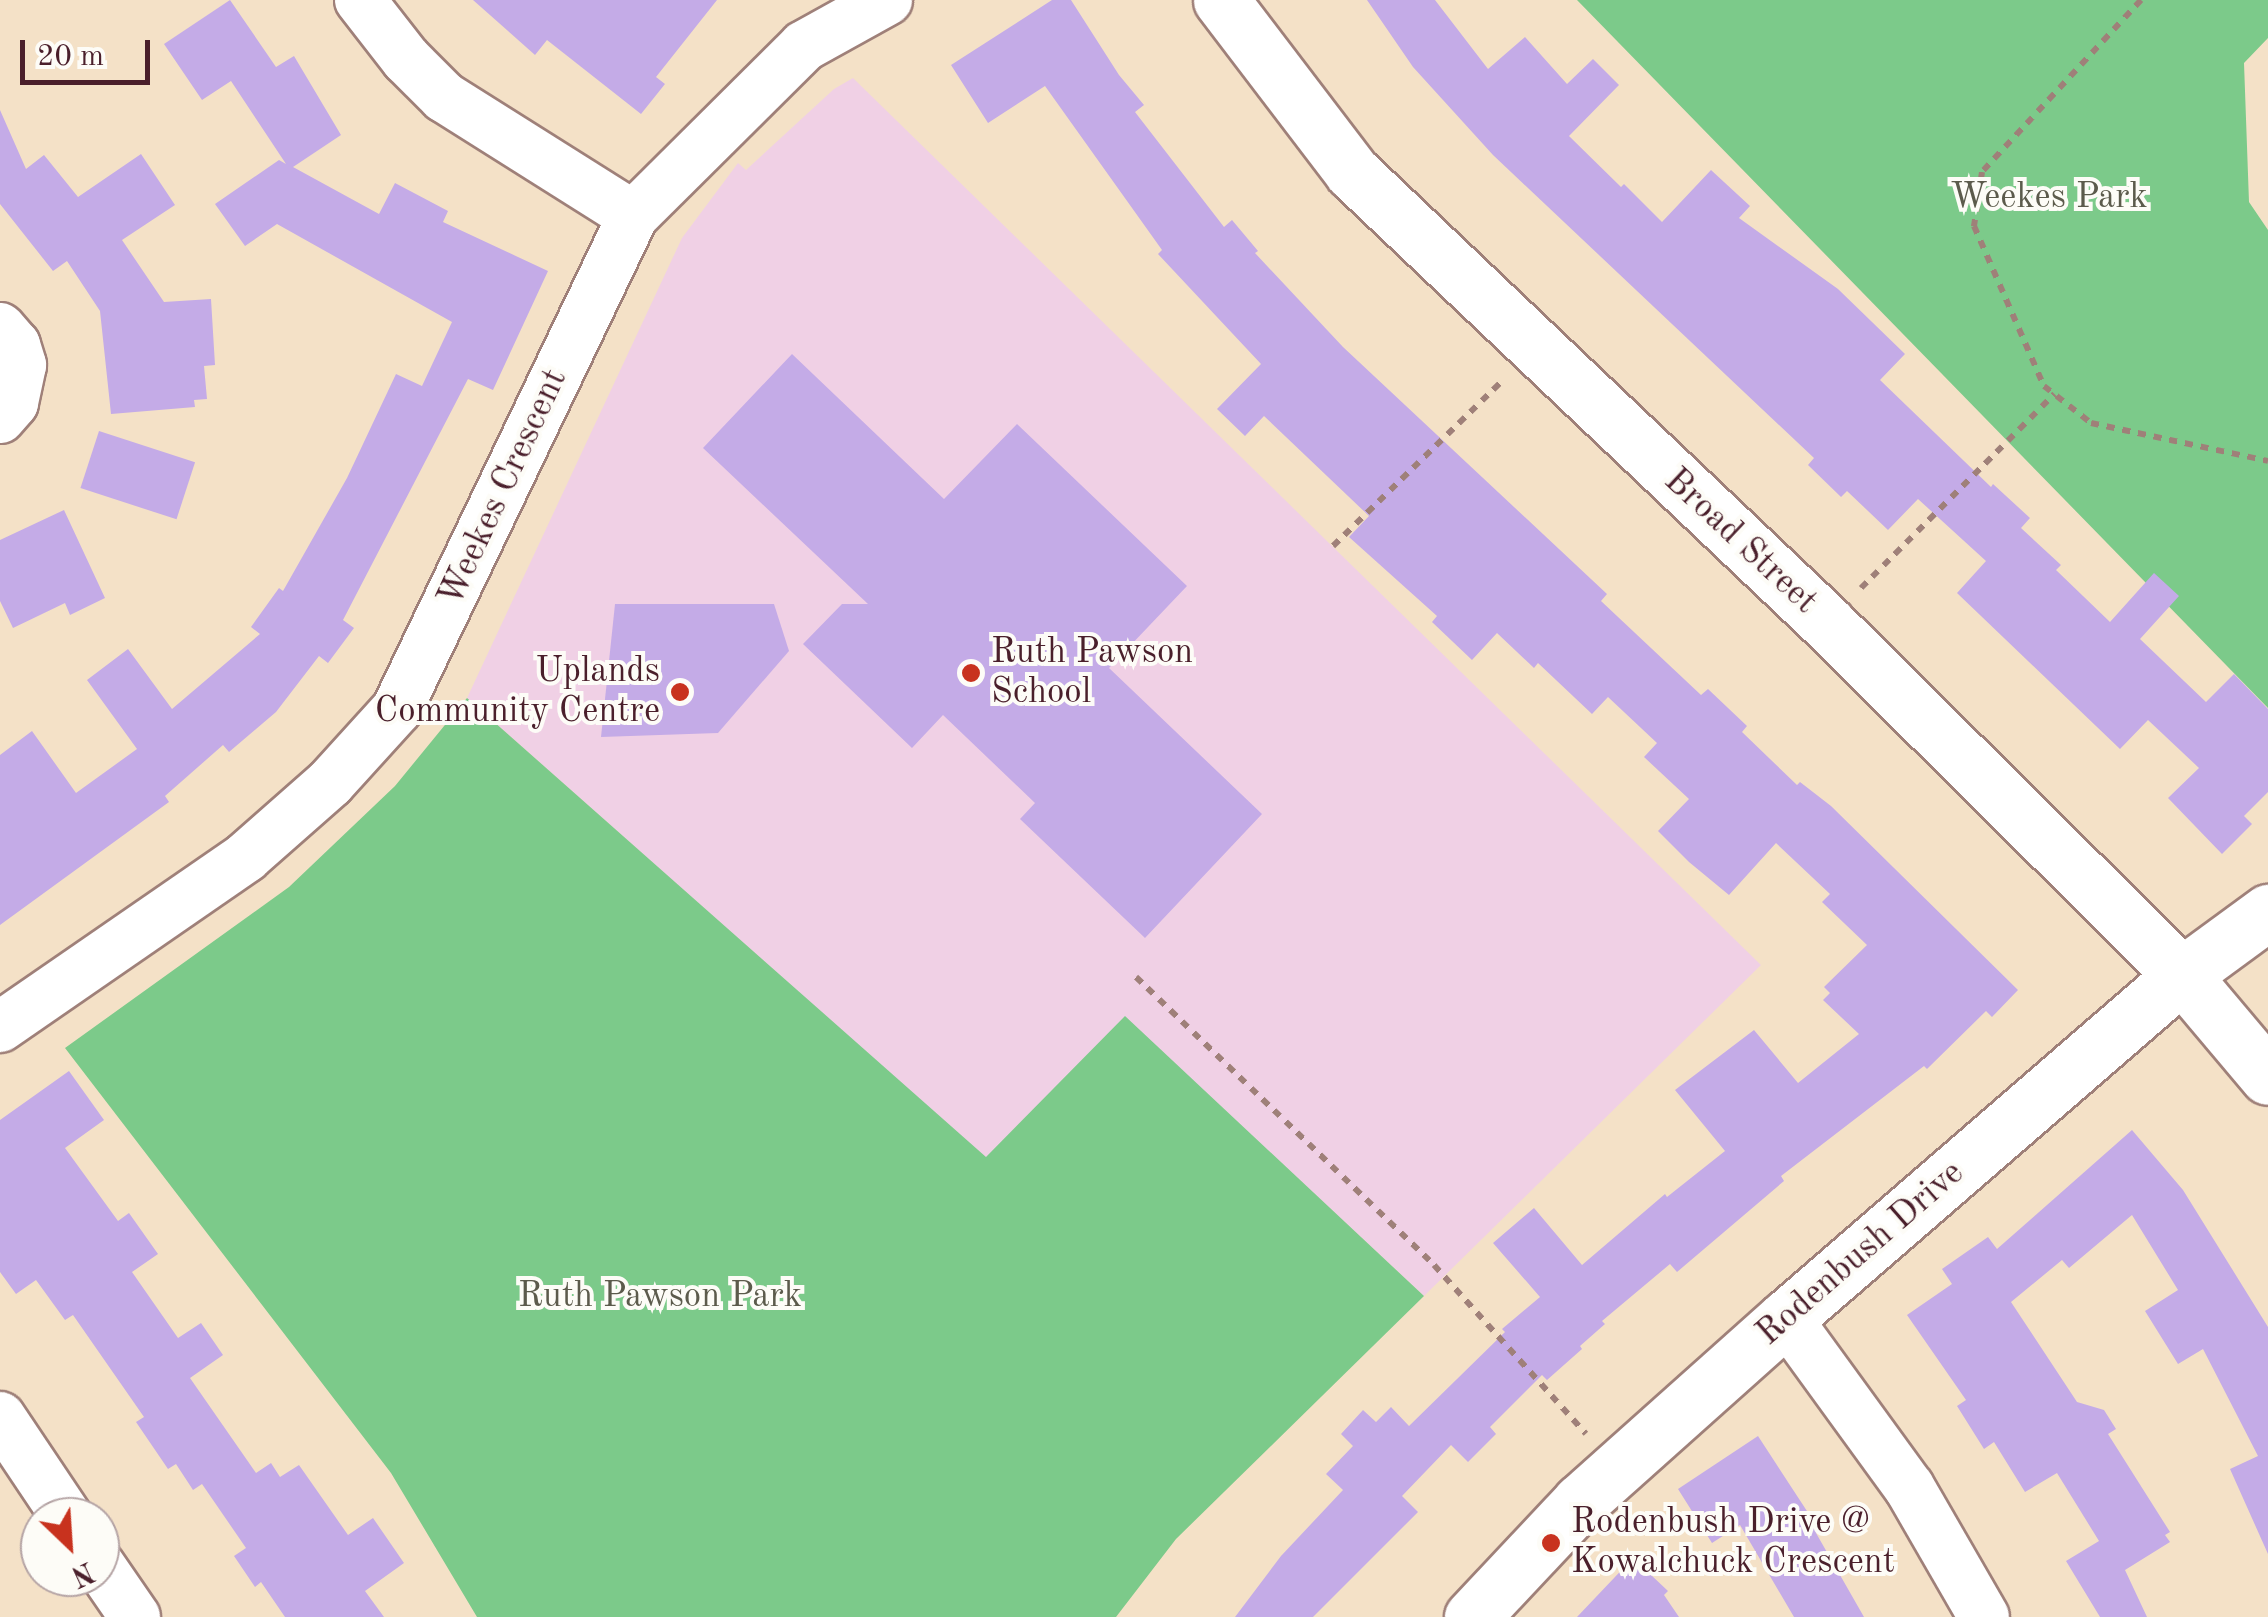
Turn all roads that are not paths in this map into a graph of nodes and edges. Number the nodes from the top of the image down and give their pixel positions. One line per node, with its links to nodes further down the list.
1 (360, 0): 4 (street)
2 (887, 0): 4 (street, Weekes Crescent)
3 (1222, 0): 8 (street, Broad Street)
4 (633, 216): 9 (street, Weekes Crescent)
5 (0, 328): 6 (street)
6 (0, 418)
7 (2268, 912): 8 (street, Rodenbush Drive)
8 (2182, 975): 10 (street, Broad Street); 11 (street, Rodenbush Drive)
9 (0, 1028)
10 (2268, 1077)
11 (1786, 1318): 16 (street, Rodenbush Drive); 17 (street)
12 (0, 1417): 13 (street)
13 (54, 1497)
14 (120, 1595): 15 (street)
15 (135, 1617)
16 (1472, 1617)
17 (1984, 1617)

